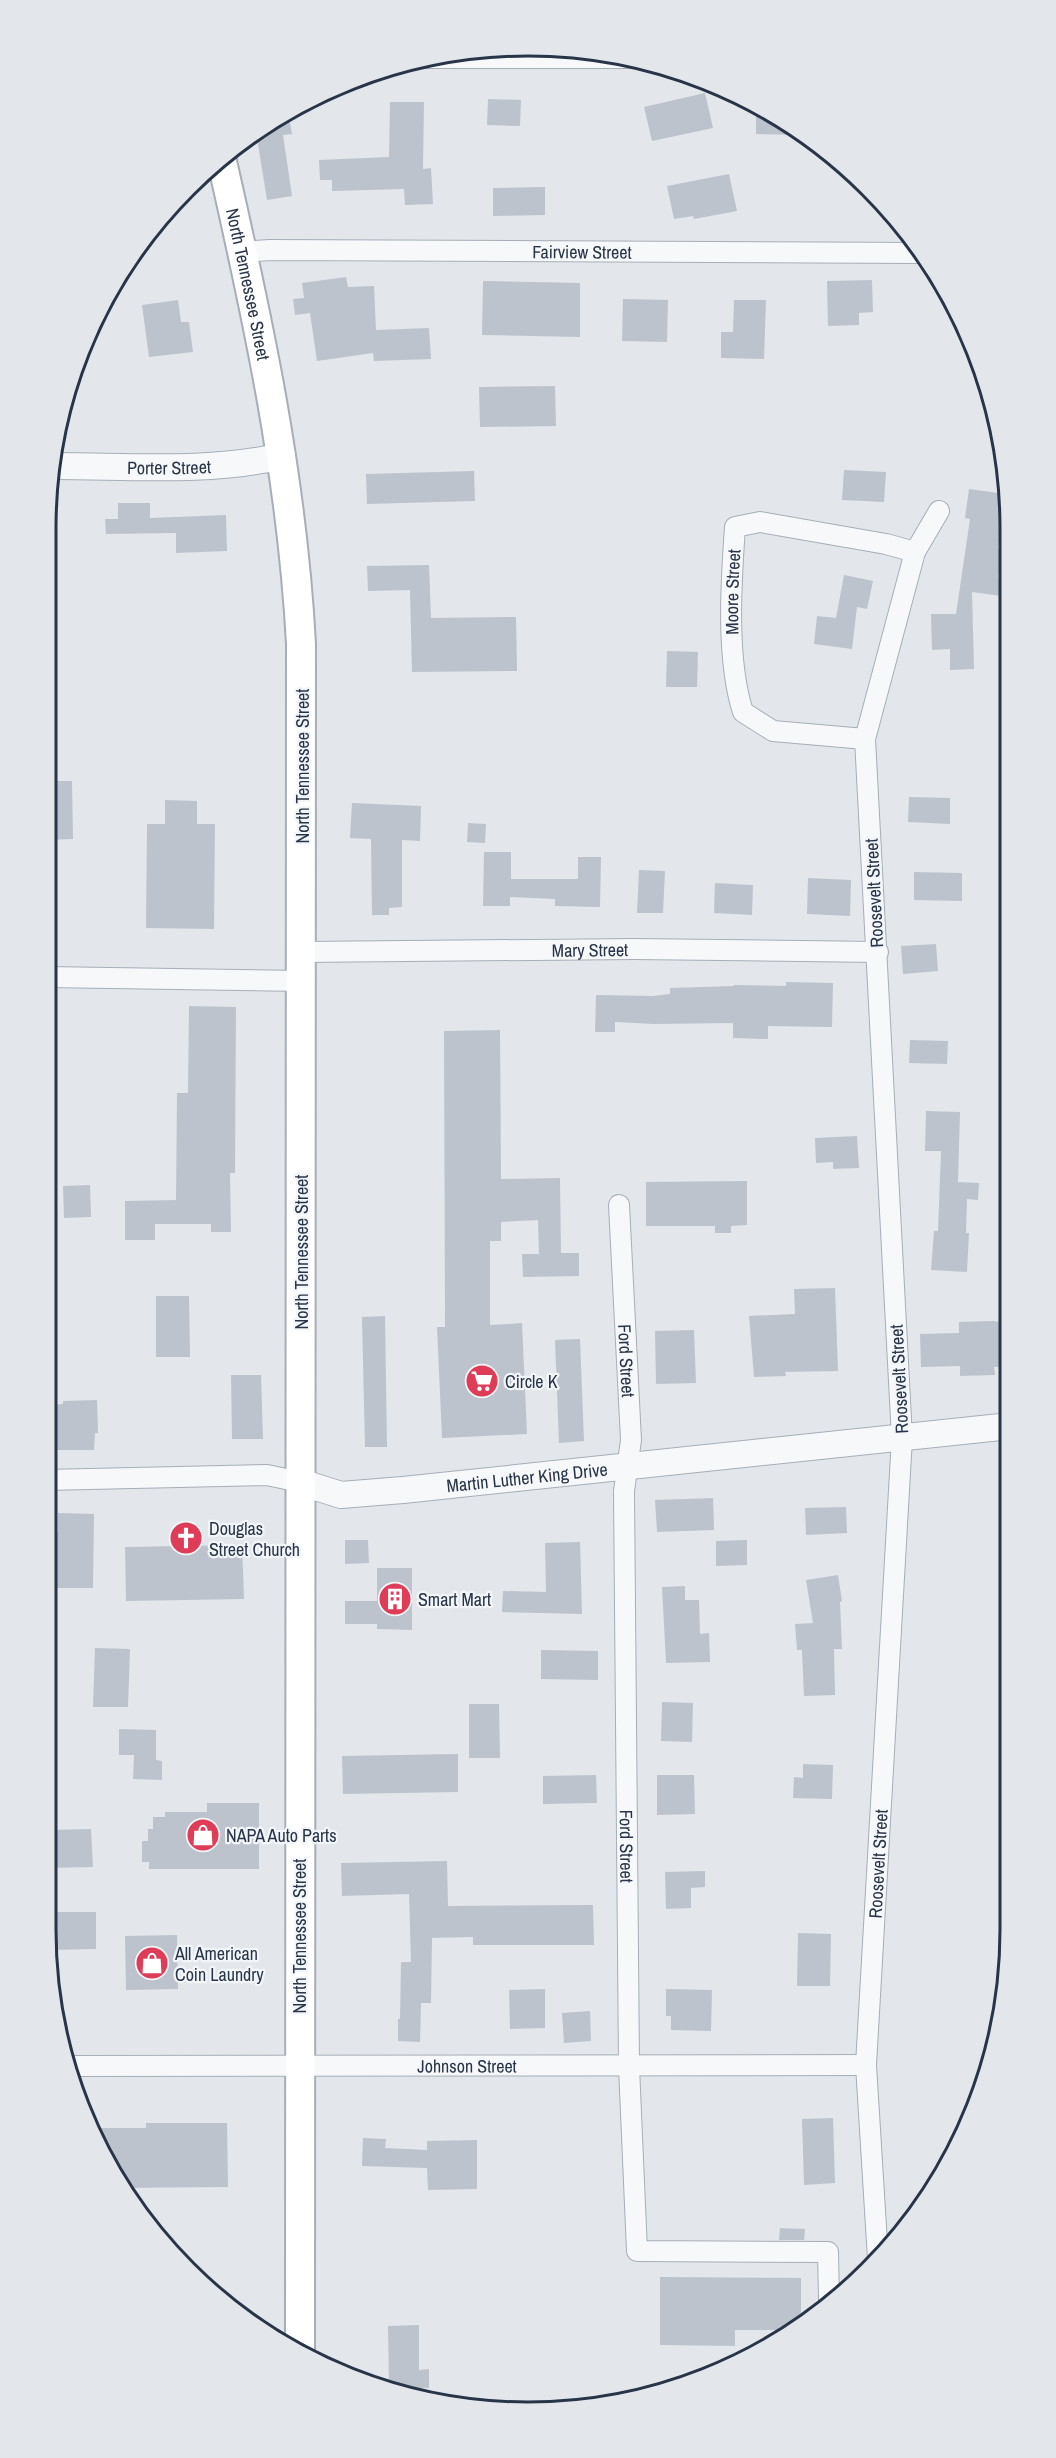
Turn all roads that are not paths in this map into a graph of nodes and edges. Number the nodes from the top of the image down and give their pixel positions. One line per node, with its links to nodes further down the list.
1 (487, 58): 2 (street)
2 (569, 58)
3 (223, 167): 4 (main road, North Tennessee Street)
4 (242, 252): 5 (street, Fairview Street); 6 (main road, North Tennessee Street)
5 (912, 253)
6 (282, 456): 7 (street, Porter Street); 11 (main road, North Tennessee Street)
7 (60, 466)
8 (939, 512): 9 (street, Roosevelt Street)
9 (915, 552): 10 (street, Roosevelt Street); 10 (street, Moore Street)
10 (865, 739): 12 (street, Roosevelt Street)
11 (302, 952): 12 (street, Mary Street); 14 (main road, North Tennessee Street)
12 (878, 952): 17 (street, Roosevelt Street)
13 (56, 977): 14 (street)
14 (302, 981): 20 (main road, North Tennessee Street)
15 (619, 1205): 18 (street, Ford Street)
16 (1000, 1427): 17 (street, Martin Luther King Drive)
17 (902, 1438): 18 (street, Martin Luther King Drive); 22 (street, Roosevelt Street)
18 (628, 1467): 20 (street, Martin Luther King Drive); 24 (street, Ford Street)
19 (56, 1480): 20 (street, Martin Luther King Drive)
20 (300, 1482): 23 (main road, North Tennessee Street)
21 (76, 2066): 23 (street, Johnson Street)
22 (866, 2066): 24 (street, Johnson Street); 25 (street, Roosevelt Street)
23 (299, 2067): 24 (street, Johnson Street); 27 (main road, North Tennessee Street)
24 (629, 2067): 26 (street, Ford Street)
25 (877, 2248)
26 (829, 2294)
27 (300, 2343)

